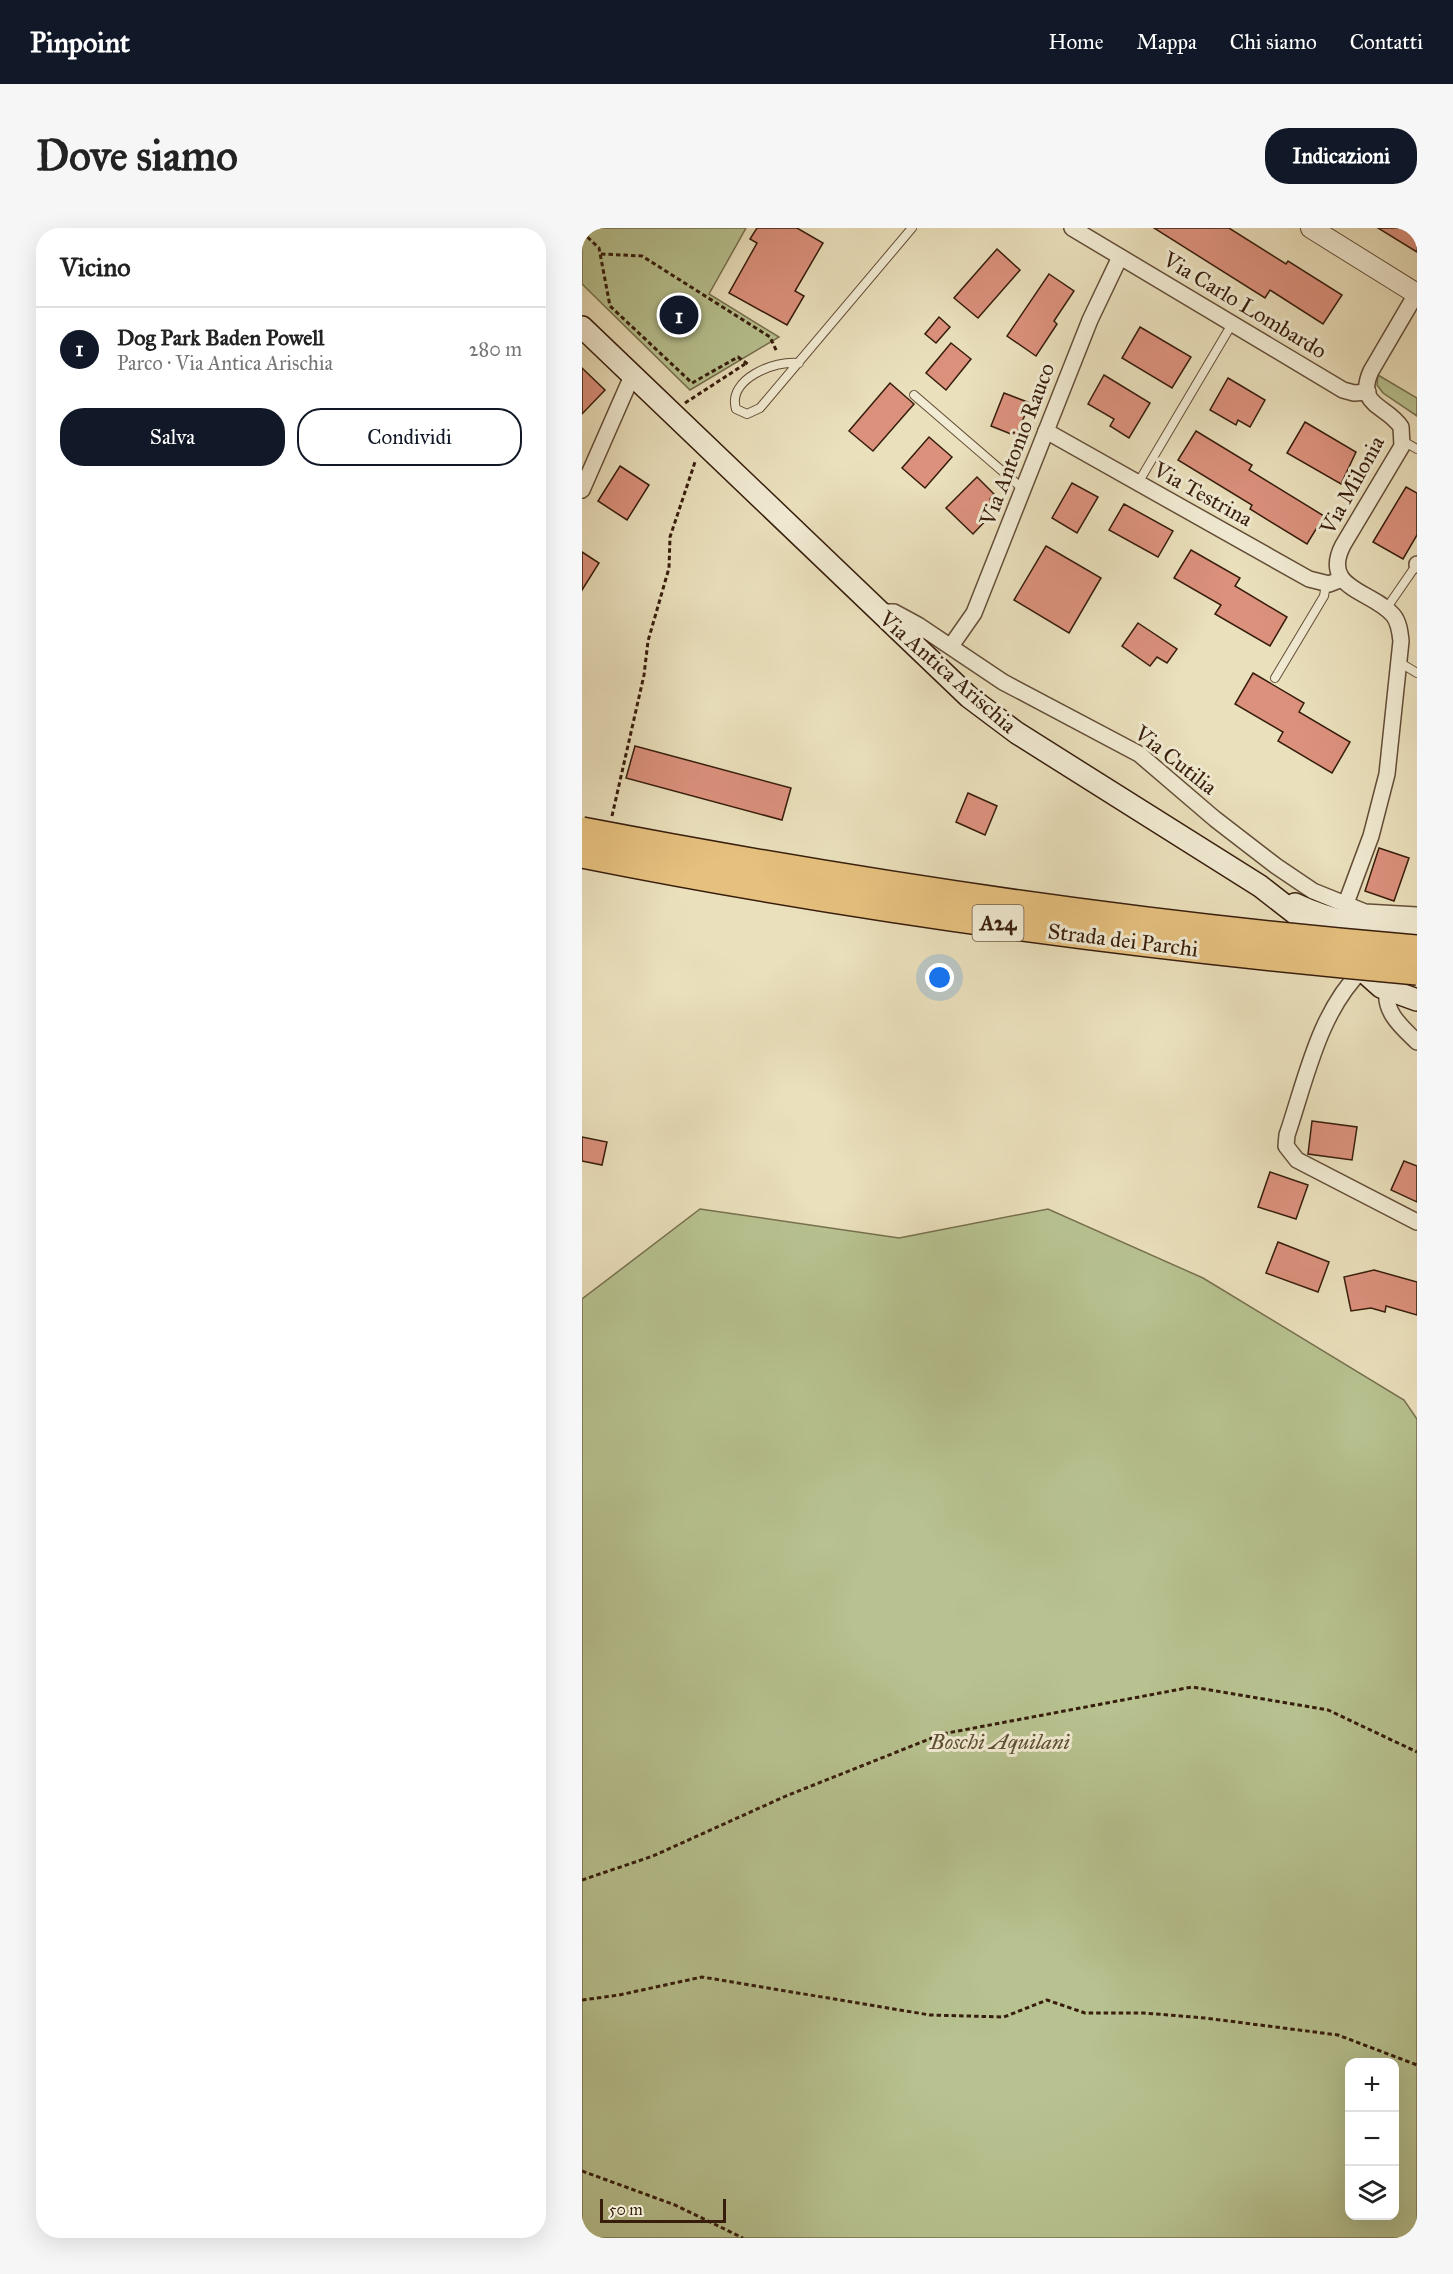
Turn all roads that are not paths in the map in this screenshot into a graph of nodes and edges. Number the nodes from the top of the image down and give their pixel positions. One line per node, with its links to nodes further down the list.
1 (912, 228): 8 (lane)
2 (1072, 228): 4 (street, Via Carlo Lombardo)
3 (1311, 228): 5 (street)
4 (1120, 256): 6 (street, Via Carlo Lombardo); 12 (street, Via Antonio Rauco)
5 (1417, 294): 10 (street)
6 (1232, 324): 10 (street, Via Carlo Lombardo); 15 (lane)
7 (582, 327): 9 (main road, Via Antica Arischia)
8 (799, 363): 8 (lane)
9 (632, 376): 17 (street); 22 (main road, Via Antica Arischia)
10 (1368, 392): 13 (street, Via Milonia)
11 (914, 395): 16 (lane)
12 (1046, 431): 15 (street, Via Testrina); 16 (street, Via Antonio Rauco)
13 (1403, 441): 14 (lane); 19 (street, Via Milonia)
14 (1417, 449)
15 (1138, 483): 20 (street, Via Testrina)
16 (1023, 489): 23 (street, Via Antonio Rauco)
17 (582, 490)
18 (1417, 564): 21 (lane)
19 (1342, 579): 20 (street); 21 (street)
20 (1326, 584): 26 (lane)
21 (1386, 609): 24 (street)
22 (878, 612): 23 (street, Via Cutilia); 29 (main road, Via Antica Arischia)
23 (951, 646): 30 (street, Via Cutilia)
24 (1399, 662): 25 (lane); 30 (street)
25 (1417, 673)
26 (1275, 678)
27 (582, 831): 32 (highway, Strada dei Parchi / A24, bridge)
28 (582, 854): 34 (highway, Strada dei Parchi / A24, bridge)
29 (1260, 886): 31 (main road); 33 (main road, Via Antica Arischia)
30 (1345, 906): 32 (street, Via Cutilia)
31 (1390, 930): 32 (main road); 33 (main road)
32 (1417, 932)
33 (1362, 970): 36 (main road, Via Antica Arischia); 38 (street)
34 (1417, 971)
35 (1417, 981): 36 (main road)
36 (1401, 995): 37 (street)
37 (1417, 1042)
38 (1417, 1222)

